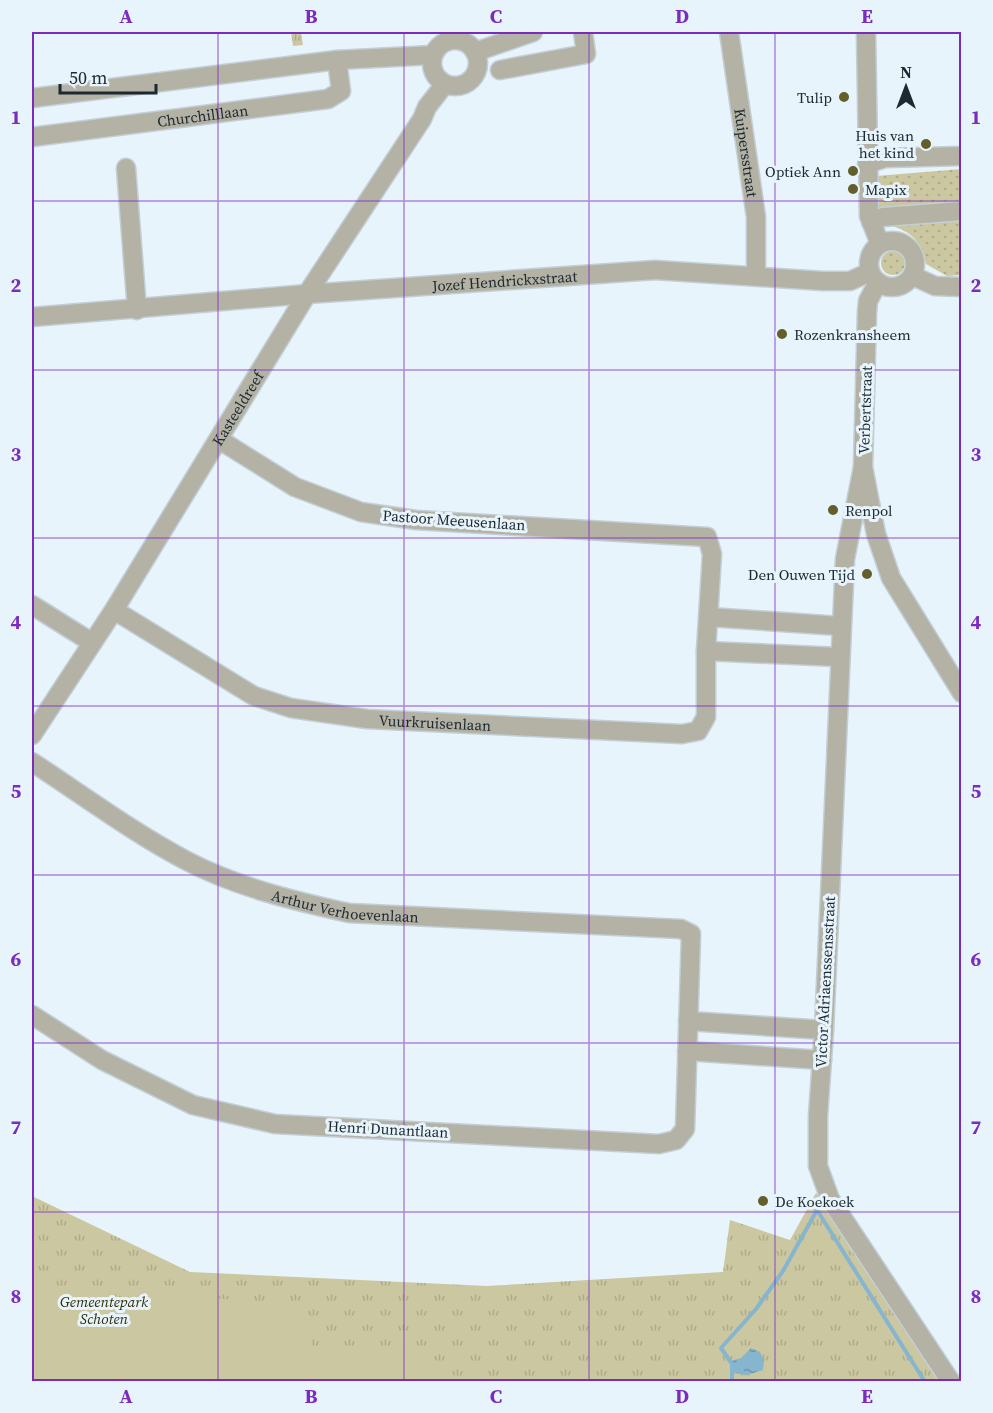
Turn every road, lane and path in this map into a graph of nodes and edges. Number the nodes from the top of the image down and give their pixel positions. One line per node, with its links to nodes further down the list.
1 (533, 32): 6 (street)
2 (583, 32): 9 (street)
3 (729, 32): 19 (street, Kuipersstraat)
4 (866, 32): 14 (street)
5 (463, 36): 6 (street); 7 (street)
6 (475, 52): 10 (street)
7 (433, 55): 8 (street); 10 (street)
8 (337, 60): 11 (street); 12 (street, Churchilllaan)
9 (500, 70)
10 (445, 84): 23 (street, Kasteeldreef)
11 (32, 98)
12 (32, 137)
13 (962, 156): 14 (street)
14 (867, 164): 17 (street)
15 (126, 168): 24 (street)
16 (962, 211): 17 (street)
17 (871, 222): 18 (street)
18 (880, 244): 20 (street); 21 (street, Verbertstraat)
19 (756, 275): 21 (street, Jozef Hendrickxstraat); 23 (street, Jozef Hendrickxstraat)
20 (913, 276): 21 (street); 22 (street)
21 (874, 277): 27 (street, Verbertstraat)
22 (962, 287)
23 (307, 294): 24 (street, Jozef Hendrickxstraat); 26 (street, Kasteeldreef)
24 (137, 310): 25 (street, Jozef Hendrickxstraat)
25 (32, 317)
26 (220, 440): 29 (street, Pastoor Meeusenlaan); 32 (street, Kasteeldreef)
27 (863, 467): 28 (street, Verbertstraat); 30 (street, Verbertstraat)
28 (876, 534): 30 (street); 38 (street, Verbertstraat)
29 (707, 537): 33 (street, Vuurkruisenlaan)
30 (846, 544): 34 (street, Victor Adriaenssensstraat)
31 (32, 604): 35 (street)
32 (114, 610): 35 (street, Kasteeldreef); 36 (street, Vuurkruisenlaan)
33 (709, 617): 34 (street); 36 (street, Vuurkruisenlaan)
34 (840, 626): 37 (street, Victor Adriaenssensstraat)
35 (91, 642): 39 (street, Kasteeldreef)
36 (706, 651): 37 (street)
37 (839, 657): 44 (street, Victor Adriaenssensstraat)
38 (960, 687)
39 (32, 735)
40 (32, 762): 41 (street, Arthur Verhoevenlaan)
41 (691, 934): 43 (street, Henri Dunantlaan)
42 (32, 1015): 45 (street, Henri Dunantlaan)
43 (688, 1021): 44 (street); 45 (street, Henri Dunantlaan)
44 (824, 1030): 46 (street, Victor Adriaenssensstraat)
45 (687, 1051): 46 (street)
46 (822, 1060): 47 (street, Victor Adriaenssensstraat)
47 (951, 1382)

